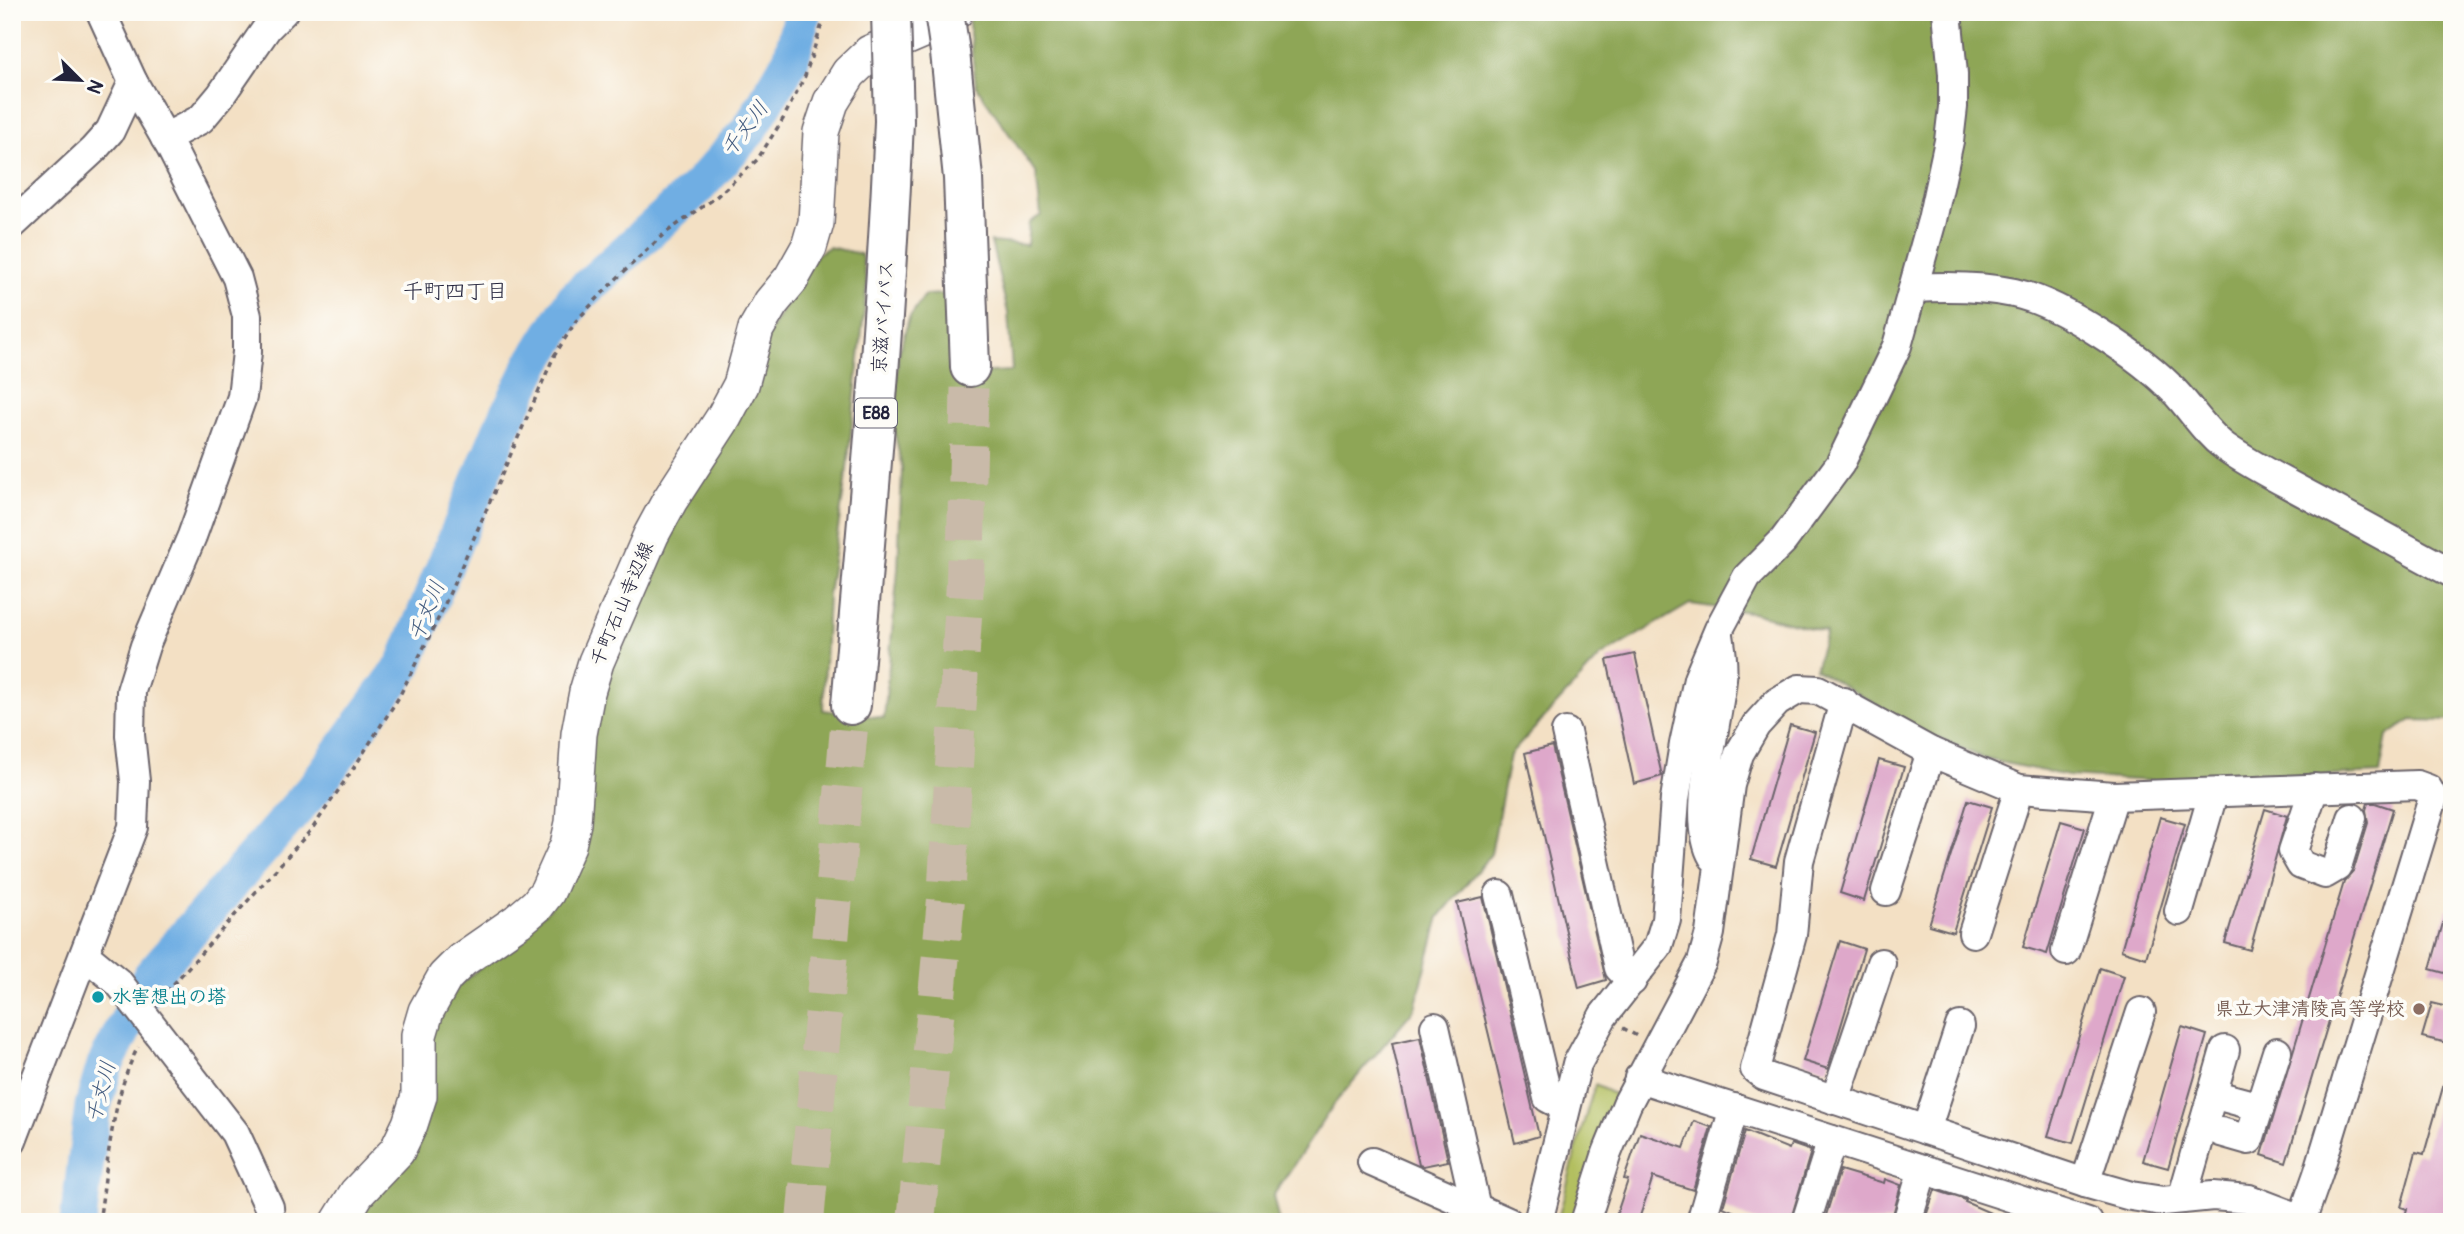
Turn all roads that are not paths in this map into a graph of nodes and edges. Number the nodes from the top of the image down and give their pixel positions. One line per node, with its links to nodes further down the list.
1 (101, 12): 9 (street)
2 (256, 12): 8 (street)
3 (283, 12): 8 (street)
4 (891, 12): 17 (highway, 京滋バイパス / E88, bridge)
5 (944, 12): 13 (highway, bridge)
6 (955, 12): 57 (main road, 千町石山寺辺線)
7 (1947, 12): 12 (street)
8 (251, 50): 10 (street)
9 (133, 82): 10 (street); 11 (street)
10 (165, 138): 31 (street)
11 (12, 226)
12 (1914, 288): 14 (street); 15 (street)
13 (970, 367)
14 (2452, 573)
15 (1718, 629): 25 (street); 33 (street)
16 (1844, 702): 19 (street); 25 (street); 41 (street)
17 (851, 705)
18 (1566, 732): 33 (street)
19 (1931, 752): 21 (street); 26 (street)
20 (2314, 788): 22 (street); 24 (street); 55 (street)
21 (2019, 789): 23 (street); 29 (street)
22 (2213, 794): 23 (street); 28 (street)
23 (2114, 796): 30 (street)
24 (2352, 818)
25 (1719, 866): 39 (street)
26 (1886, 891)
27 (1499, 895): 42 (street)
28 (2179, 911)
29 (1973, 933)
30 (2066, 951)
31 (85, 955): 48 (street); 56 (street)
32 (1881, 963): 41 (street)
33 (1632, 981): 42 (street)
34 (2141, 1012): 51 (street)
35 (1960, 1026): 45 (street)
36 (1435, 1027): 53 (street)
37 (2225, 1050): 40 (street)
38 (2277, 1052): 43 (street)
39 (1639, 1078): 44 (street); 60 (street)
40 (2212, 1094): 43 (street); 52 (street)
41 (1835, 1100): 45 (street)
42 (1565, 1107): 59 (street)
43 (2260, 1107): 46 (street)
44 (1734, 1108): 47 (street); 61 (street)
45 (1926, 1130): 51 (street)
46 (2221, 1132)
47 (1832, 1140): 50 (street); 62 (street)
48 (12, 1141)
49 (1372, 1163): 53 (street)
50 (1923, 1169): 54 (street); 63 (street)
51 (2085, 1183): 52 (street)
52 (2182, 1199): 55 (street)
53 (1476, 1208): 58 (street)
54 (2015, 1211): 64 (street)
55 (2301, 1220)
56 (270, 1222)
57 (339, 1222)
58 (1508, 1222)
59 (1538, 1222)
60 (1585, 1222)
61 (1701, 1222)
62 (1807, 1222)
63 (1907, 1222)
64 (2088, 1222)

